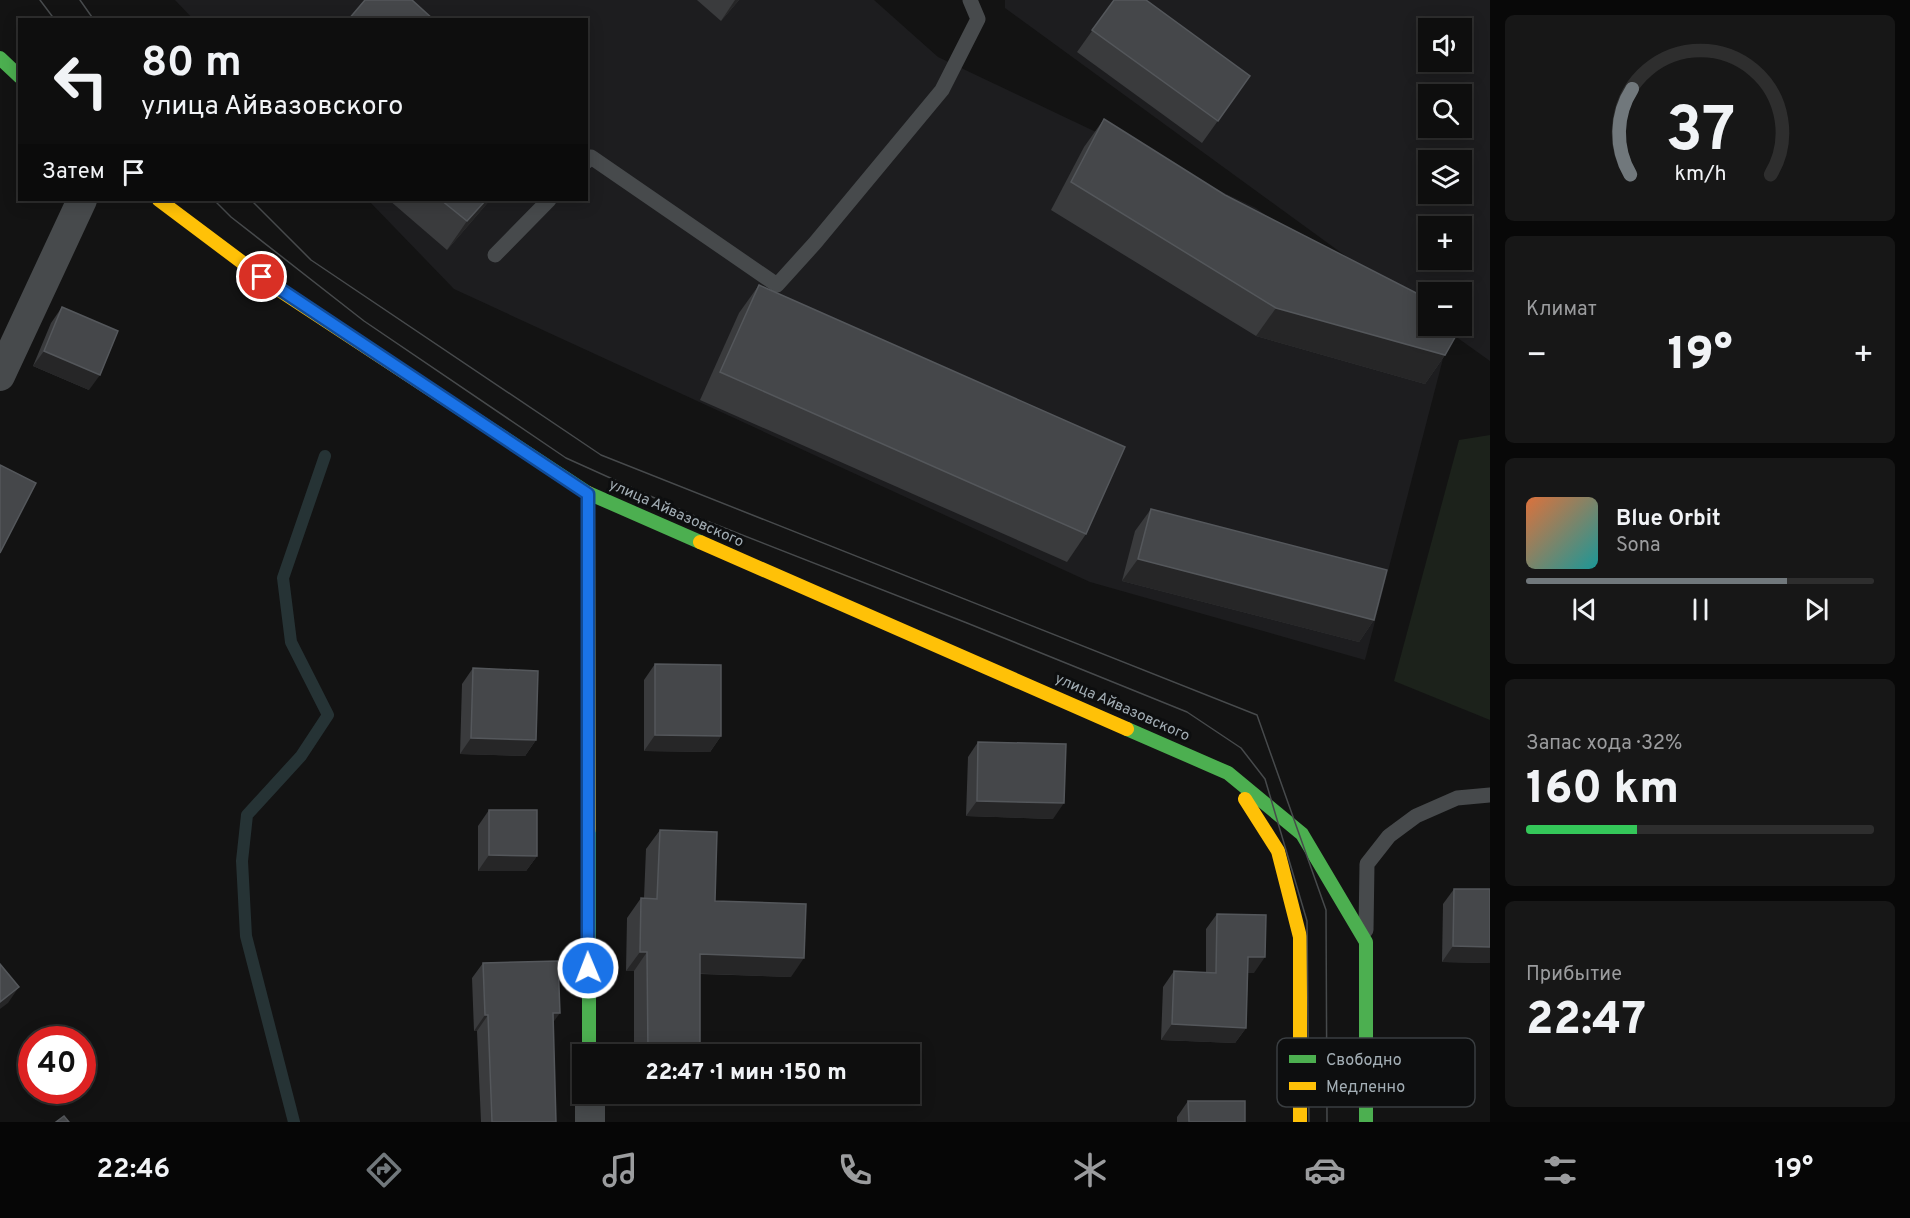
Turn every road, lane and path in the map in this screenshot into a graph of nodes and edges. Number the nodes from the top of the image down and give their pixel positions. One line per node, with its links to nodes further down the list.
1 (970, 0): 4 (lane)
2 (0, 58): 3 (street)
3 (18, 75)
4 (588, 160)
5 (82, 201): 9 (street)
6 (160, 201): 10 (street, улица Айвазовского)
7 (548, 201): 8 (lane)
8 (495, 255)
9 (0, 376)
10 (588, 494): 11 (street, улица Айвазовского); 16 (street)
11 (1228, 773): 13 (street, улица Айвазовского); 14 (street)
12 (1490, 795): 13 (lane)
13 (1366, 942): 15 (street)
14 (1300, 1038)
15 (1366, 1038)
16 (589, 1044)
17 (590, 1104): 18 (street)
18 (590, 1122)

